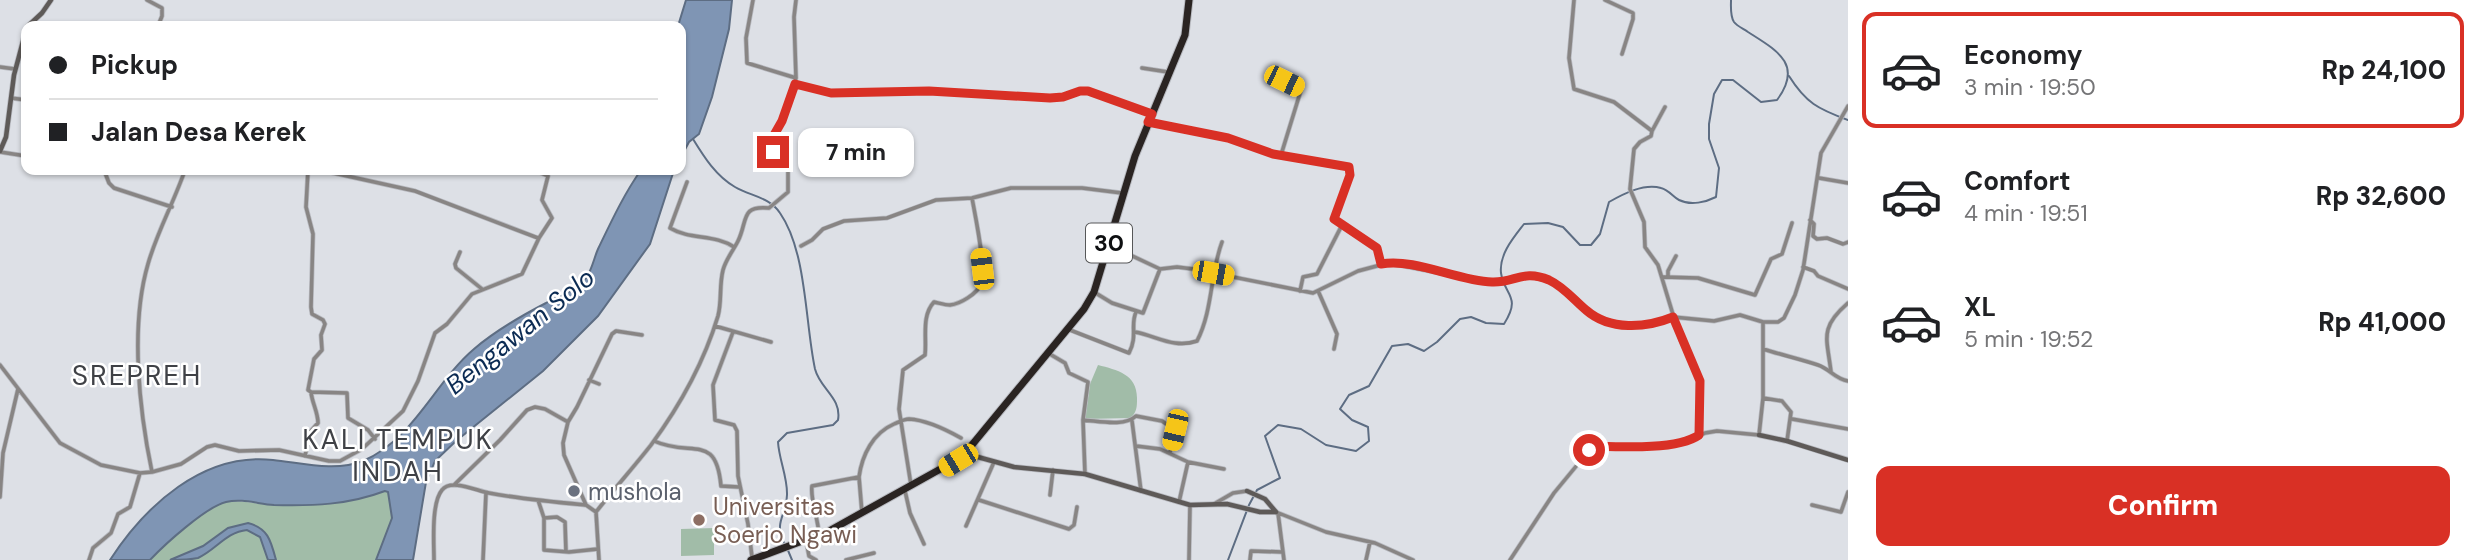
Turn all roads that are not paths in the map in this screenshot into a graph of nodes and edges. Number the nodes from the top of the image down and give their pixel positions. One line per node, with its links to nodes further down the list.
1 (51, 0): 8 (street)
2 (147, 0): 9 (street)
3 (753, 0): 16 (street)
4 (796, 0): 16 (street)
5 (1189, 0): 15 (highway, 30)
6 (1574, 0): 24 (street)
7 (1605, 0): 11 (street)
8 (34, 21)
9 (160, 21)
10 (21, 48): 14 (street)
11 (1622, 54)
12 (0, 67): 14 (street)
13 (1142, 68): 15 (street)
14 (15, 69): 19 (street)
15 (1168, 72): 23 (highway, 30)
16 (796, 78): 18 (street)
17 (1284, 81): 29 (street)
18 (795, 84): 23 (street); 49 (street)
19 (11, 98): 20 (street); 26 (street)
20 (21, 99)
21 (1848, 106): 35 (street)
22 (1665, 107): 24 (street)
23 (1150, 118): 29 (street); 38 (highway, 30)
24 (1652, 131): 56 (street)
25 (0, 135): 26 (street)
26 (6, 137): 27 (street)
27 (0, 152): 28 (street)
28 (21, 155)
29 (1281, 155): 43 (street)
30 (106, 175): 40 (street)
31 (183, 175): 40 (street)
32 (308, 175): 81 (street)
33 (343, 175): 44 (street)
34 (548, 175): 44 (street)
35 (1819, 178): 37 (street); 41 (street)
36 (687, 183): 49 (street)
37 (1848, 183)
38 (1124, 193): 39 (street); 47 (highway, 30)
39 (972, 198): 48 (street); 86 (street)
40 (172, 206): 104 (street)
41 (1810, 220): 46 (street); 53 (street)
42 (1792, 223): 56 (street)
43 (1342, 225): 52 (street); 59 (street)
44 (539, 238): 57 (street)
45 (1222, 242): 55 (street)
46 (1848, 242)
47 (1109, 244): 54 (street); 60 (highway, 30)
48 (800, 246)
49 (734, 247): 66 (street)
50 (460, 252): 57 (street)
51 (1676, 256): 56 (street)
52 (1381, 264): 61 (street); 64 (street)
53 (1803, 267): 58 (street); 65 (street)
54 (1160, 269): 55 (street); 63 (street)
55 (1213, 273): 59 (street); 69 (street)
56 (1665, 277): 64 (street)
57 (482, 289): 92 (street)
58 (1848, 289)
59 (1300, 290): 61 (street)
60 (1094, 292): 63 (street); 67 (highway, 30)
61 (1318, 292): 72 (street)
62 (1848, 303): 76 (street)
63 (1136, 312): 69 (street)
64 (1673, 317): 65 (street); 89 (street)
65 (1763, 322): 73 (street)
66 (715, 326): 68 (street); 93 (street)
67 (1068, 329): 69 (street); 74 (highway, 30)
68 (733, 332): 71 (street); 109 (street)
69 (1135, 332)
70 (642, 335): 77 (street)
71 (771, 342)
72 (1334, 349)
73 (1763, 349): 76 (street); 82 (street)
74 (1048, 353): 84 (street); 97 (highway, 30)
75 (0, 365): 80 (street)
76 (1831, 372): 78 (street)
77 (589, 380): 79 (street); 87 (street)
78 (1848, 381)
79 (599, 384)
80 (18, 388): 105 (street); 116 (street)
81 (311, 392): 92 (street); 98 (street)
82 (1763, 398): 83 (street); 90 (street)
83 (1792, 419): 88 (street); 94 (street)
84 (1083, 420): 85 (street); 106 (street)
85 (1132, 420): 95 (street); 96 (street)
86 (901, 421): 91 (street); 107 (street); 110 (street)
87 (568, 422): 108 (street); 120 (street)
88 (1848, 429)
89 (1699, 435): 90 (street); 150 (street)
90 (1759, 435): 94 (street)
91 (961, 438)
92 (374, 439): 98 (street)
93 (654, 441): 109 (street); 125 (street)
94 (1787, 441): 99 (street)
95 (1136, 446): 96 (street); 111 (street)
96 (1170, 452): 101 (street)
97 (967, 454): 100 (street); 110 (highway, 30)
98 (305, 456): 104 (street)
99 (1848, 460)
100 (994, 462): 103 (street); 118 (street)
101 (1188, 462): 102 (street); 119 (street)
102 (1224, 469)
103 (1053, 470): 106 (street); 115 (street)
104 (152, 472): 105 (street)
105 (140, 473): 138 (street)
106 (1085, 474): 111 (street)
107 (859, 477): 126 (street); 130 (street)
108 (454, 485): 114 (street); 139 (street)
109 (739, 487): 142 (street)
110 (908, 487): 126 (highway, 30); 133 (street)
111 (1141, 491): 119 (street)
112 (1247, 491): 122 (street); 127 (street)
113 (1848, 492): 123 (street)
114 (486, 493): 117 (street); 140 (street)
115 (1049, 495)
116 (0, 497)
117 (538, 500): 120 (street); 128 (street)
118 (979, 500): 124 (street); 129 (street)
119 (1179, 502): 121 (street)
120 (586, 505): 125 (street)
121 (1190, 505): 122 (street); 145 (street)
122 (1212, 505): 127 (street)
123 (1812, 505)
124 (1077, 507)
125 (596, 512): 134 (street)
126 (862, 513): 130 (highway, 30)
127 (1277, 513): 132 (street); 136 (street)
128 (544, 518): 135 (street); 135 (street)
129 (966, 526)
130 (819, 536): 131 (highway, 30)
131 (806, 540): 142 (highway, 30); 143 (street)
132 (1370, 541): 148 (street); 149 (street)
133 (924, 544)
134 (598, 549): 135 (street); 141 (street)
135 (566, 552)
136 (1282, 552): 146 (street); 147 (street)
137 (874, 553): 144 (street)
138 (89, 560)
139 (434, 560)
140 (483, 560)
141 (599, 560)
142 (752, 560)
143 (816, 560)
144 (846, 560)
145 (1189, 560)
146 (1250, 560)
147 (1284, 560)
148 (1366, 560)
149 (1413, 560)
150 (1510, 560)

